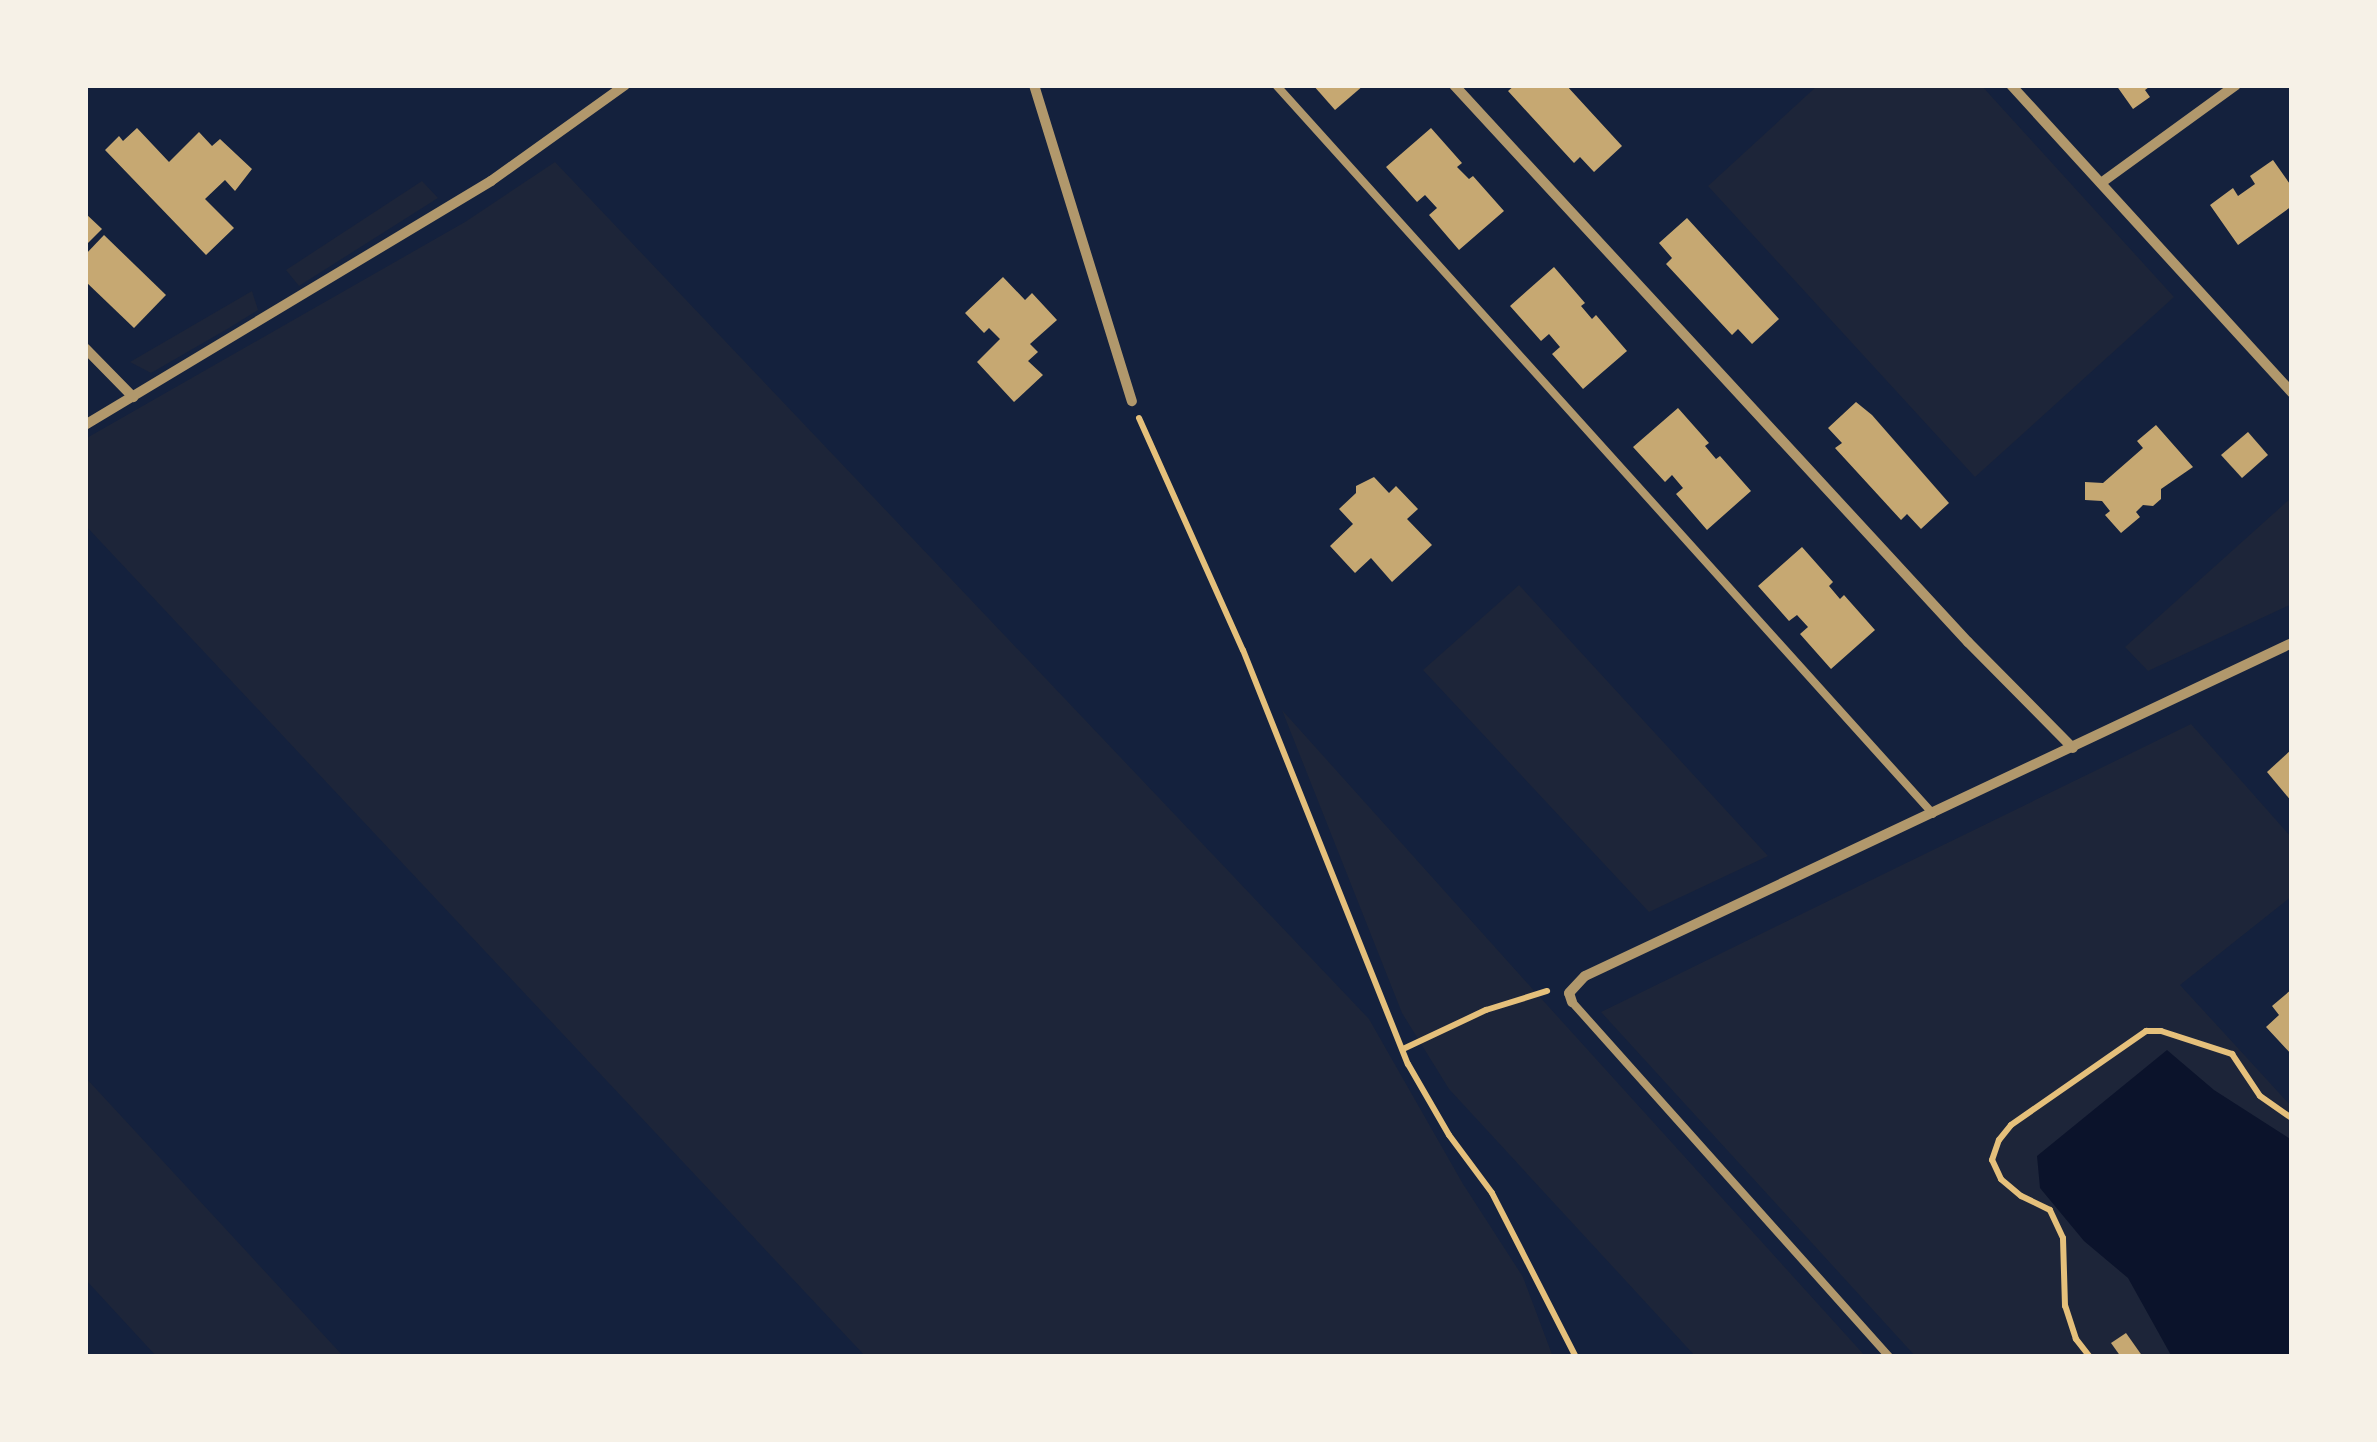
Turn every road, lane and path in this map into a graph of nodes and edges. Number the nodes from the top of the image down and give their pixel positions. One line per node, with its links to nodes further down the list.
1 (625, 85): 10 (street)
2 (1034, 85): 11 (street)
3 (1276, 85): 15 (lane)
4 (1454, 85): 14 (street)
5 (2010, 85): 7 (street)
6 (2236, 85): 7 (street)
7 (2101, 182): 9 (street)
8 (85, 348): 10 (street)
9 (2292, 392)
10 (132, 397): 12 (street)
11 (1132, 402): 18 (path)
12 (85, 425)
13 (2292, 643): 14 (street)
14 (2073, 748): 15 (street)
15 (1932, 814): 16 (street)
16 (1573, 987): 17 (street); 18 (path)
17 (1572, 1002): 21 (lane)
18 (1403, 1049): 20 (path)
19 (2292, 1118): 22 (path)
20 (1576, 1357)
21 (1889, 1357)
22 (2090, 1357)

